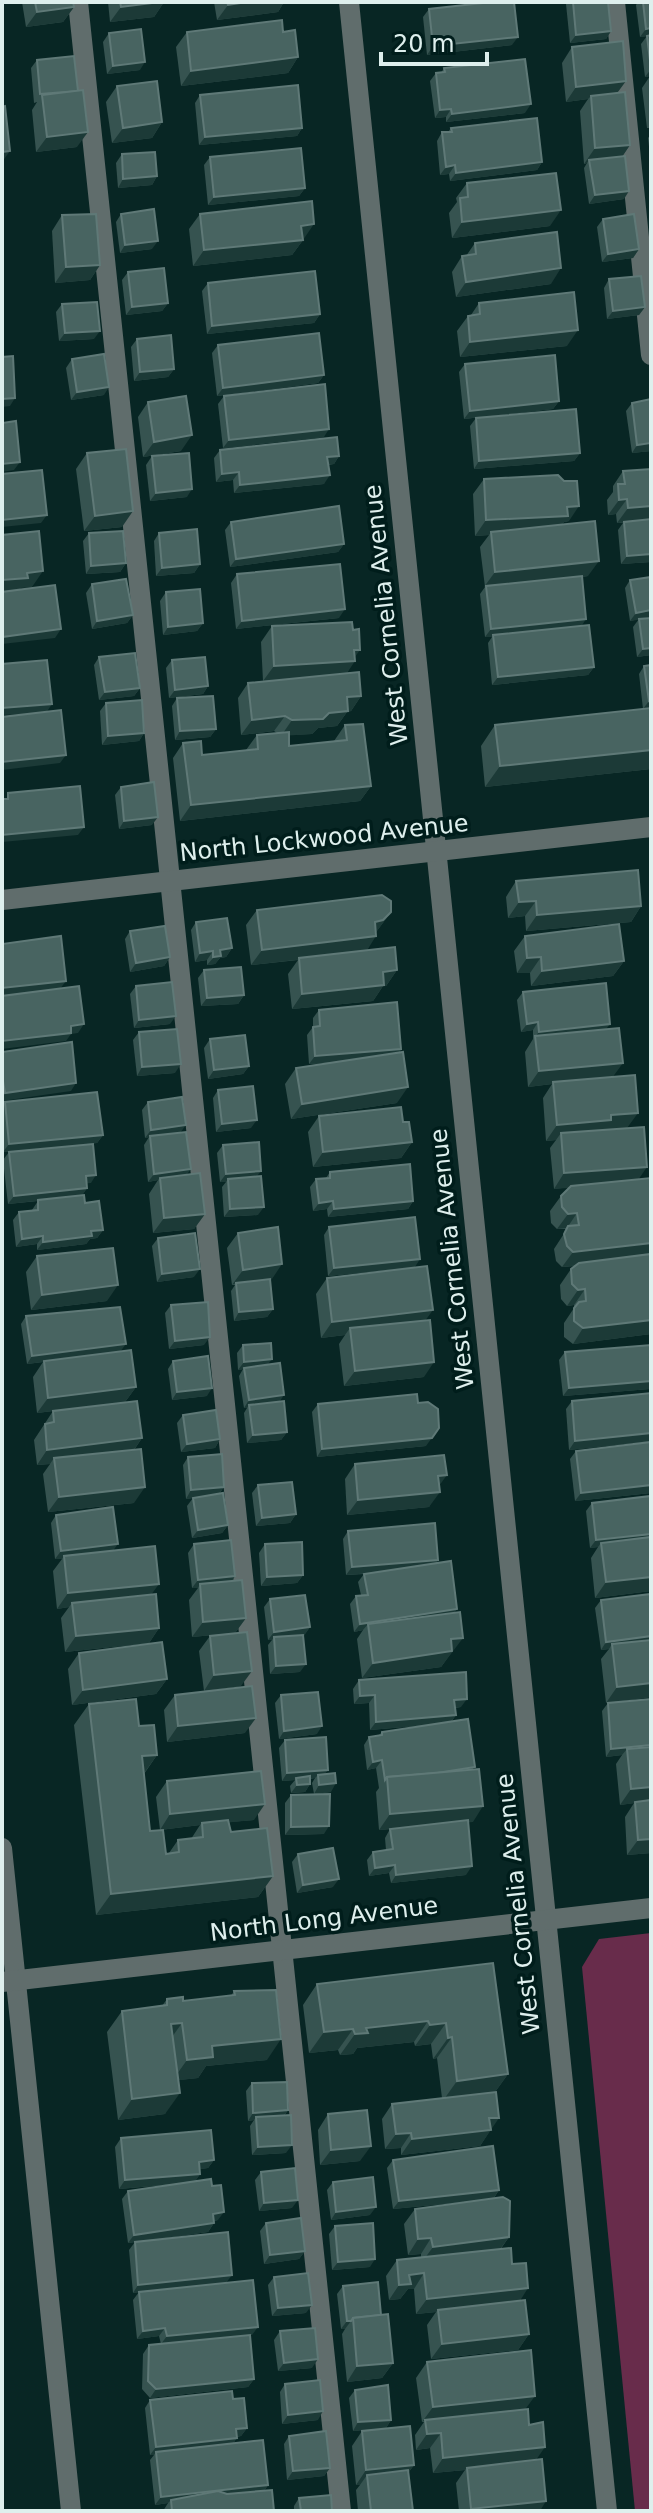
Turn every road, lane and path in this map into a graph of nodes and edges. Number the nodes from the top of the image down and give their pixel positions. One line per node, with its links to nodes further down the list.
1 (78, 2): 7 (street)
2 (349, 2): 6 (street, West Cornelia Avenue)
3 (615, 2): 4 (street)
4 (651, 355)
5 (651, 827): 6 (street, North Lockwood Avenue)
6 (436, 852): 7 (street, North Lockwood Avenue); 11 (street, West Cornelia Avenue)
7 (170, 881): 8 (street, North Lockwood Avenue); 12 (street)
8 (2, 900)
9 (2, 1848): 13 (street)
10 (651, 1908): 11 (street, North Long Avenue)
11 (546, 1921): 12 (street, North Long Avenue); 16 (street, West Cornelia Avenue)
12 (282, 1950): 13 (street, North Long Avenue); 15 (street)
13 (9, 1982): 14 (street)
14 (71, 2511)
15 (341, 2511)
16 (607, 2511)

